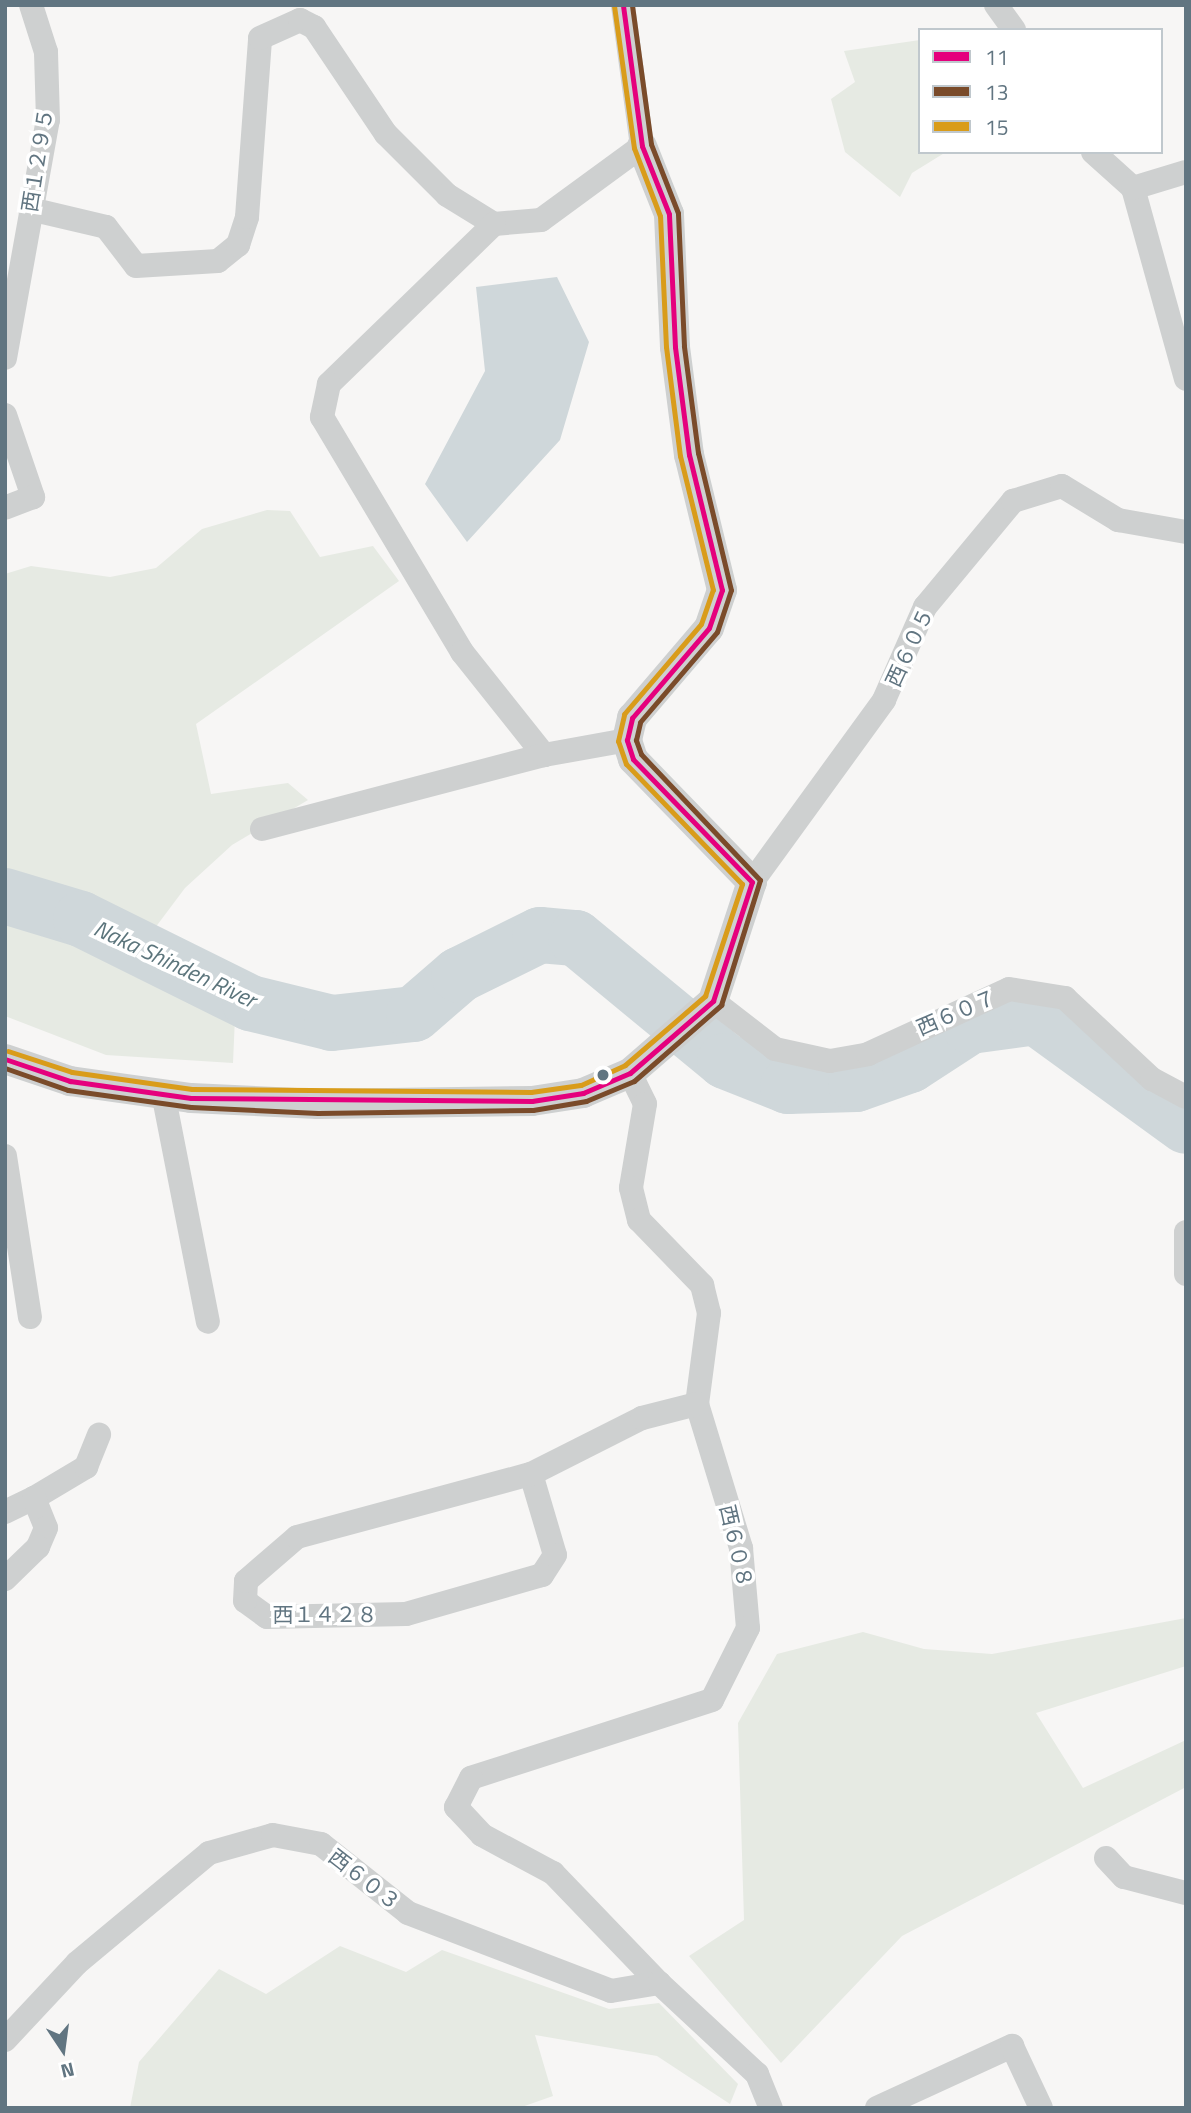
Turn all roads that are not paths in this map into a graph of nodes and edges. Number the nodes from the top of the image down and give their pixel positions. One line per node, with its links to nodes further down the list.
1 (31, 5): 9 (street, 西１２９５)
2 (623, 5): 5 (street)
3 (996, 5): 4 (street)
4 (1013, 28)
5 (642, 146): 10 (street); 17 (street)
6 (1095, 154): 8 (street)
7 (1186, 172): 8 (street)
8 (1133, 188): 11 (street)
9 (30, 209): 10 (street); 12 (street, 西１２９５)
10 (494, 224): 18 (street)
11 (1181, 350): 13 (street)
12 (5, 358)
13 (1186, 379)
14 (5, 415): 15 (street)
15 (5, 508)
16 (1186, 532): 20 (street, 西６０５)
17 (627, 740): 18 (street); 20 (street)
18 (544, 755): 19 (street)
19 (262, 830)
20 (752, 882): 21 (street)
21 (705, 1009): 23 (street); 25 (street, 西６０７)
22 (5, 1059): 24 (street)
23 (630, 1073): 24 (street); 31 (street, 西６０８)
24 (163, 1093): 30 (street)
25 (1186, 1097)
26 (5, 1156): 29 (street)
27 (1186, 1232): 28 (street)
28 (1186, 1274)
29 (30, 1317)
30 (208, 1322)
31 (697, 1404): 33 (street, 西１４２８); 39 (street, 西６０８)
32 (99, 1434): 34 (street)
33 (531, 1474): 33 (street, 西１４２８)
34 (34, 1498): 35 (street); 36 (street)
35 (5, 1512)
36 (5, 1579)
37 (1106, 1858): 38 (street)
38 (1186, 1893)
39 (659, 1983): 40 (street, 西６０３); 41 (street)
40 (5, 2040)
41 (771, 2108)
42 (877, 2108): 43 (street)
43 (1041, 2108)

